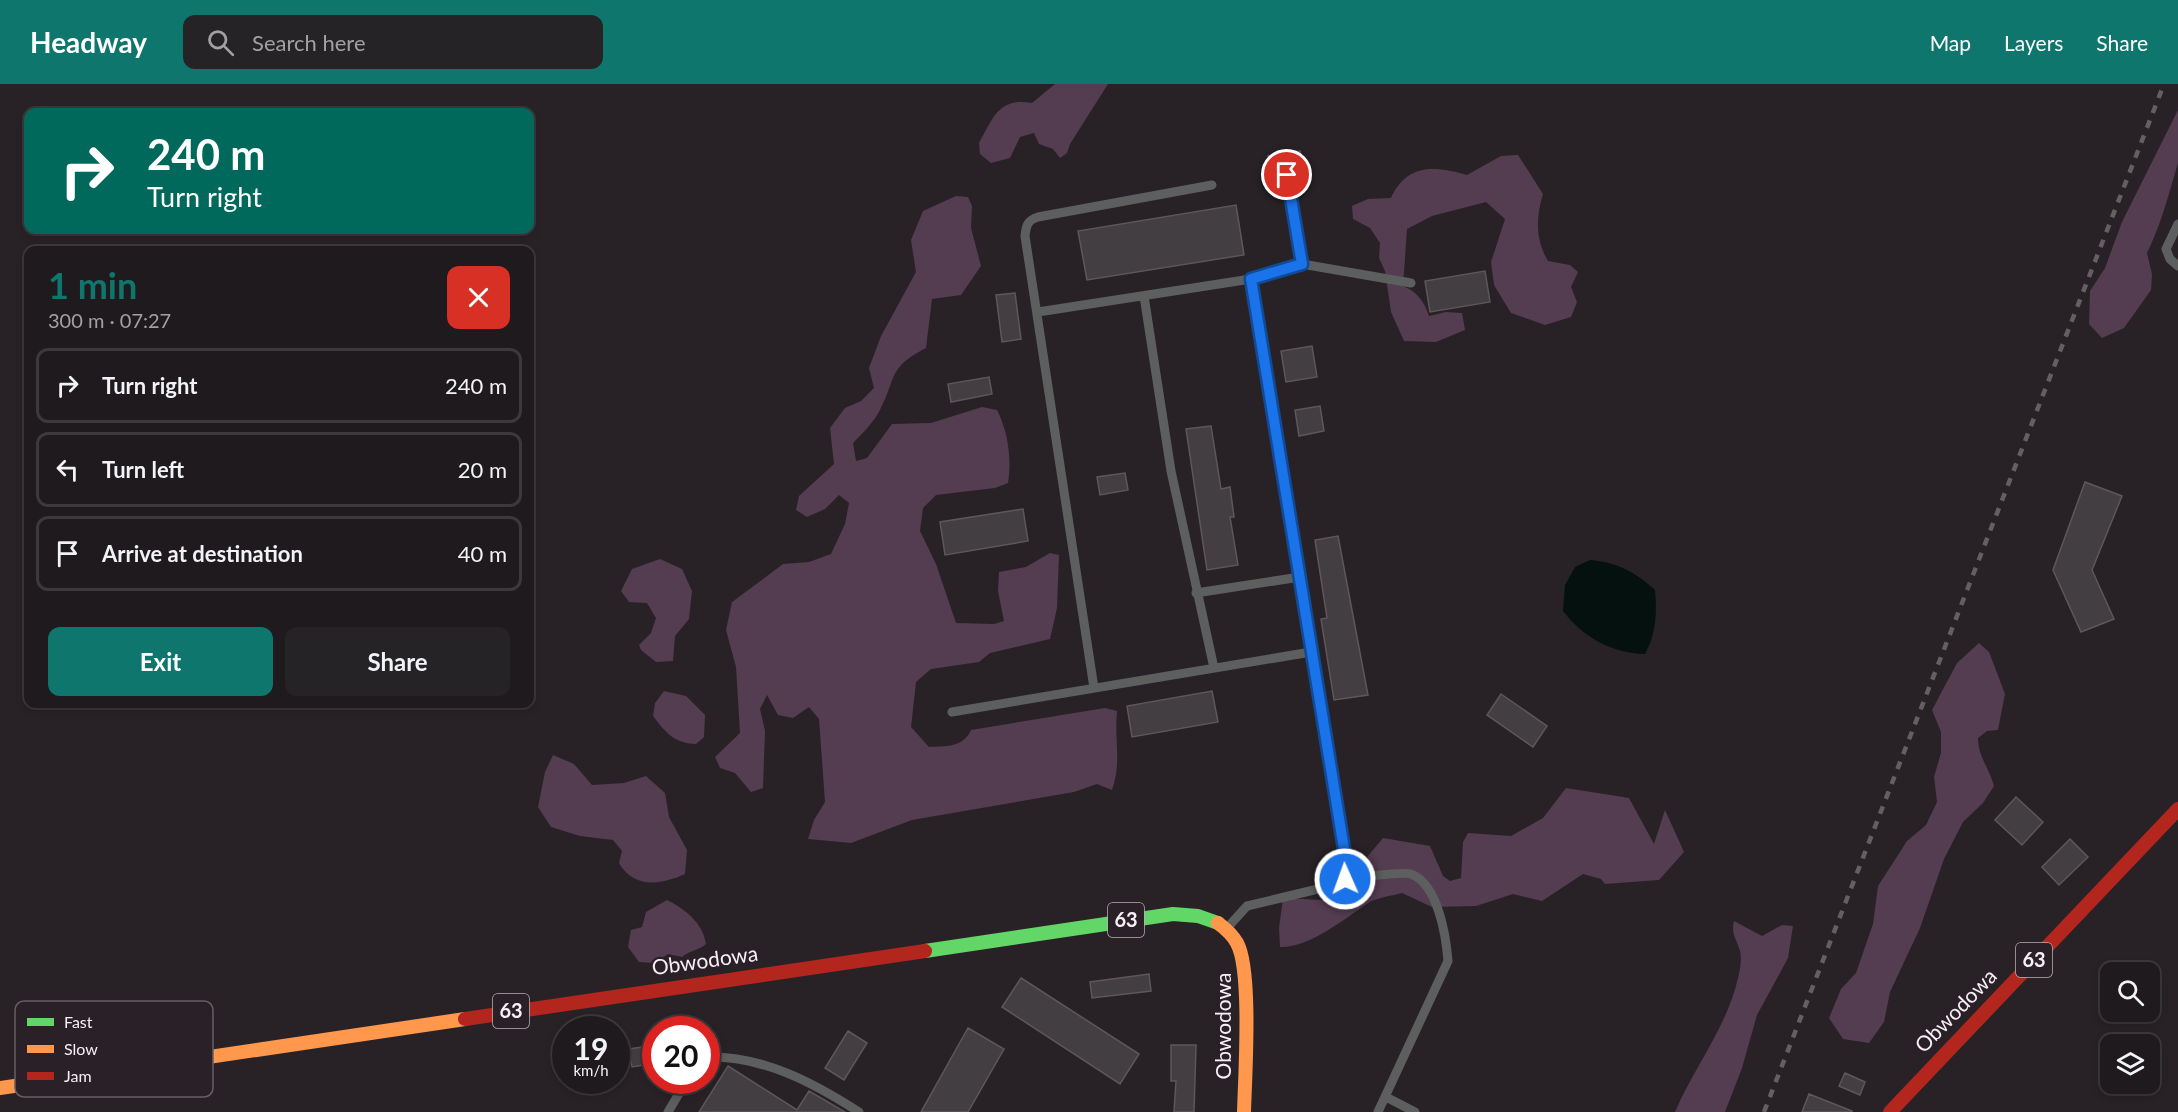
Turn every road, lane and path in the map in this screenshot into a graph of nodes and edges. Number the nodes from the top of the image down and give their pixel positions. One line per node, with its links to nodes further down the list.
1 (1287, 175): 4 (lane)
2 (1212, 185): 9 (lane)
3 (2178, 224): 5 (lane)
4 (1302, 264): 6 (lane); 7 (lane)
5 (2178, 266)
6 (1251, 279): 8 (lane); 10 (lane)
7 (1411, 283)
8 (1144, 296): 9 (lane); 11 (lane)
9 (1038, 312): 14 (lane)
10 (1299, 577): 11 (lane); 12 (lane)
11 (1196, 593): 13 (lane)
12 (1311, 652): 13 (lane); 17 (lane)
13 (1214, 668): 14 (lane)
14 (1094, 688): 15 (lane)
15 (952, 712)
16 (2178, 809): 30 (main road, Obwodowa / 63)
17 (1345, 879): 18 (lane); 24 (lane)
18 (1227, 929): 19 (main road, Obwodowa / 63); 27 (main road, Obwodowa)
19 (213, 1056)
20 (720, 1059): 26 (lane)
21 (15, 1086): 22 (main road, Obwodowa / 63)
22 (0, 1088)
23 (679, 1094): 25 (lane)
24 (1386, 1097): 28 (lane); 29 (lane)
25 (668, 1112)
26 (859, 1112)
27 (1244, 1112)
28 (1378, 1112)
29 (1415, 1112)
30 (1890, 1112)

